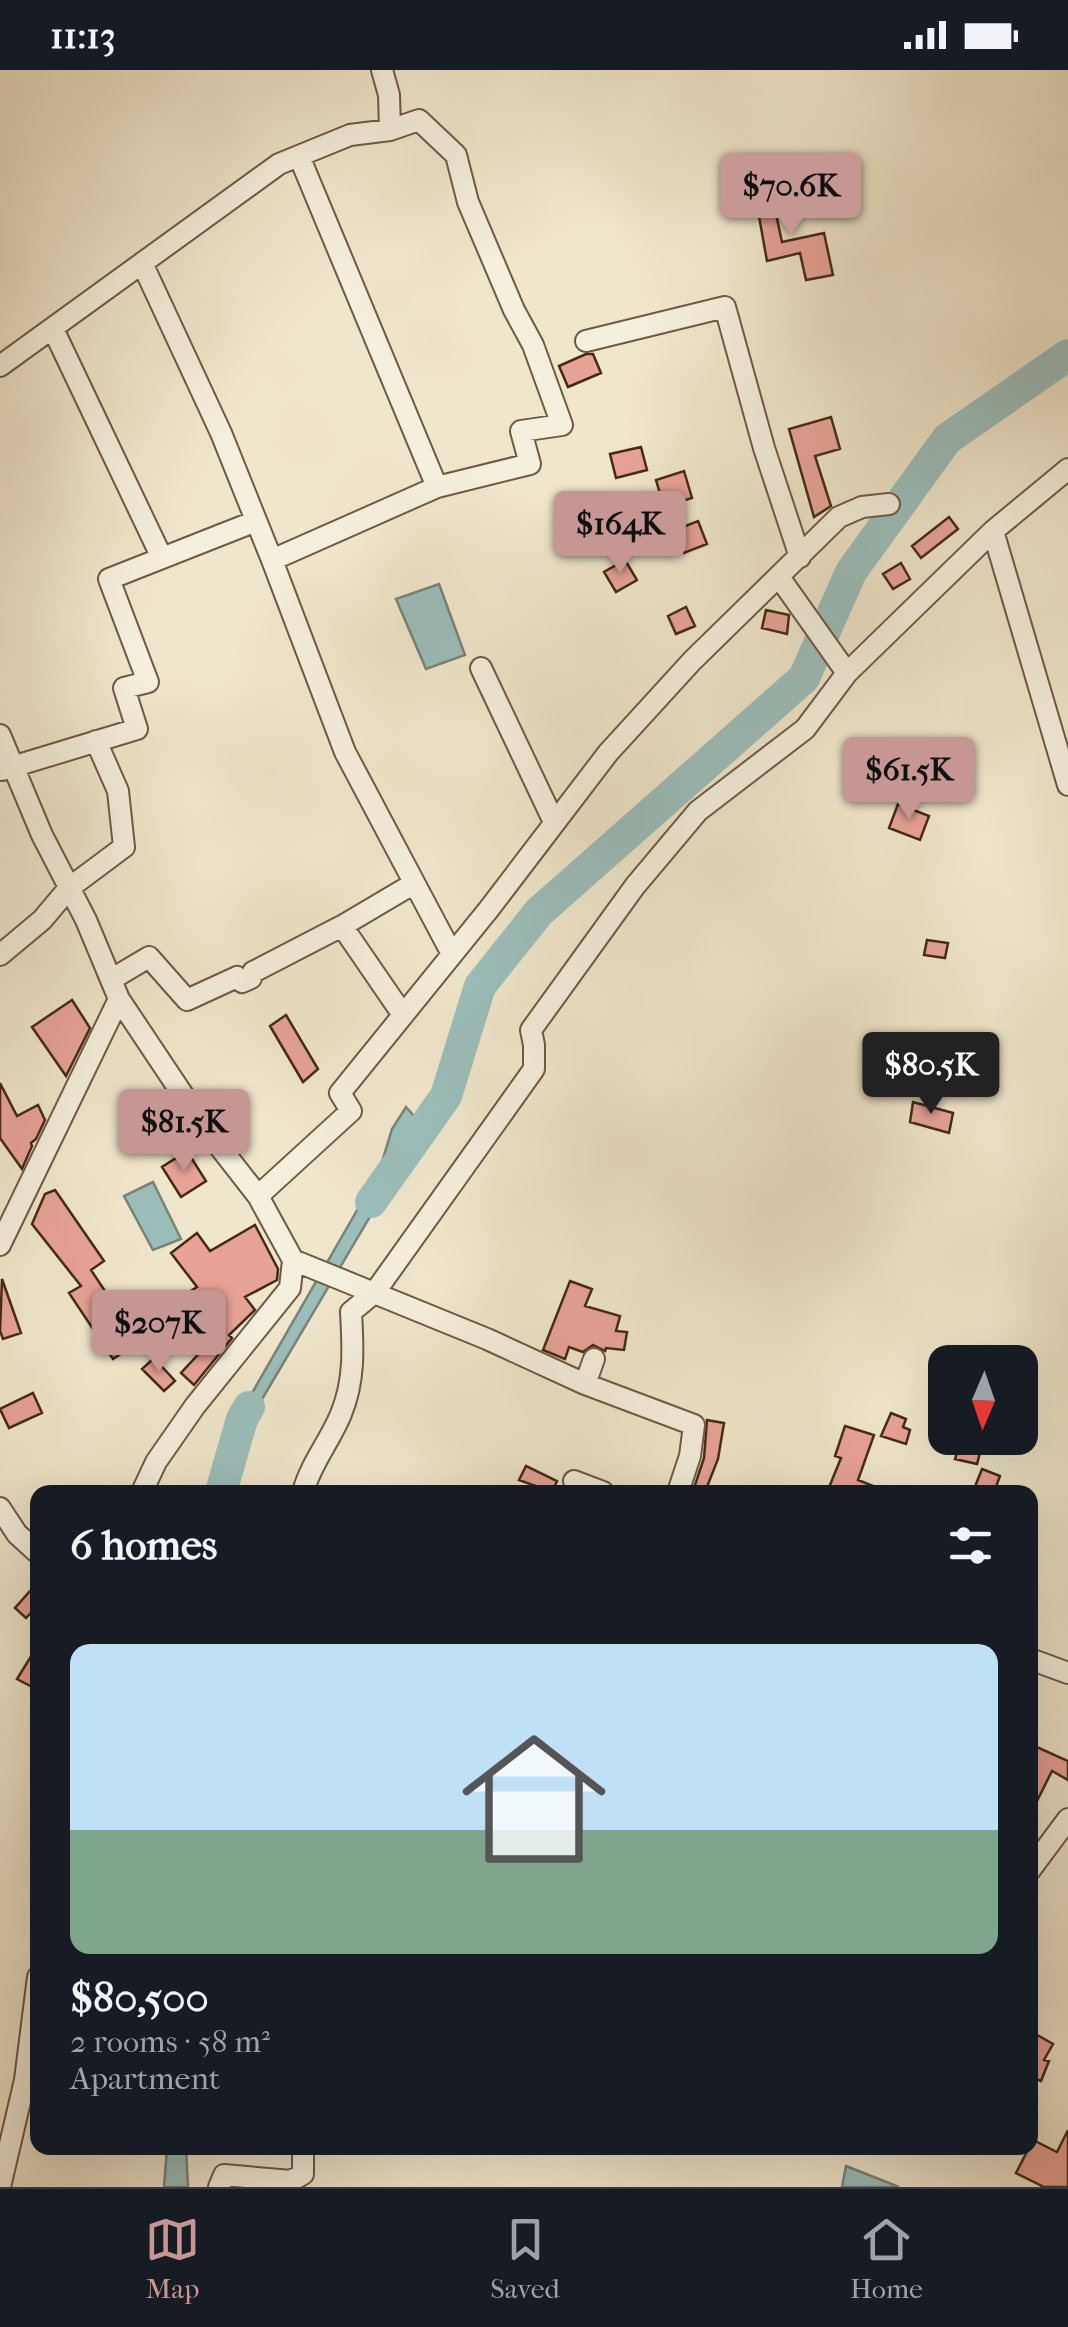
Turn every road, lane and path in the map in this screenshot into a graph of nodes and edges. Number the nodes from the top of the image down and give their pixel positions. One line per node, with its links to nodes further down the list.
1 (382, 70): 2 (street)
2 (390, 130): 3 (street); 9 (street)
3 (299, 156): 4 (street); 9 (street)
4 (142, 263): 5 (street); 11 (street)
5 (53, 329): 7 (street); 14 (street)
6 (586, 341): 13 (street)
7 (0, 366)
8 (1068, 470): 12 (street)
9 (437, 487): 15 (street)
10 (889, 504): 13 (street)
11 (256, 521): 14 (street); 15 (street)
12 (992, 531): 18 (street); 22 (street)
13 (800, 557): 16 (street)
14 (162, 558): 20 (street)
15 (272, 560): 24 (street)
16 (779, 576): 18 (street); 23 (street)
17 (481, 668): 23 (street)
18 (846, 674): 34 (street)
19 (0, 735): 21 (street)
20 (96, 741): 21 (street); 25 (street)
21 (6, 768): 25 (street)
22 (1068, 785)
23 (554, 822): 27 (street)
24 (413, 884): 26 (street); 27 (street)
25 (70, 888): 28 (street); 29 (street)
26 (342, 926): 29 (street); 30 (street)
27 (452, 954): 30 (street)
28 (0, 955)
29 (116, 989): 31 (street); 32 (street)
30 (403, 1015): 31 (street)
31 (258, 1196): 33 (street)
32 (0, 1245)
33 (293, 1260): 34 (street); 38 (street)
34 (375, 1292): 36 (street); 39 (street)
35 (594, 1358): 36 (street)
36 (585, 1384): 41 (street)
37 (574, 1481): 40 (street)
38 (145, 1485)
39 (306, 1485)
40 (585, 1485)
41 (680, 1485)
42 (0, 1508): 43 (street)
43 (30, 1546)
44 (1038, 1662): 45 (street)
45 (1068, 1674)
46 (1068, 1818): 47 (street)
47 (1038, 1859)
48 (30, 2040): 50 (street)
49 (303, 2155): 51 (street)
50 (0, 2187)
51 (220, 2187)

